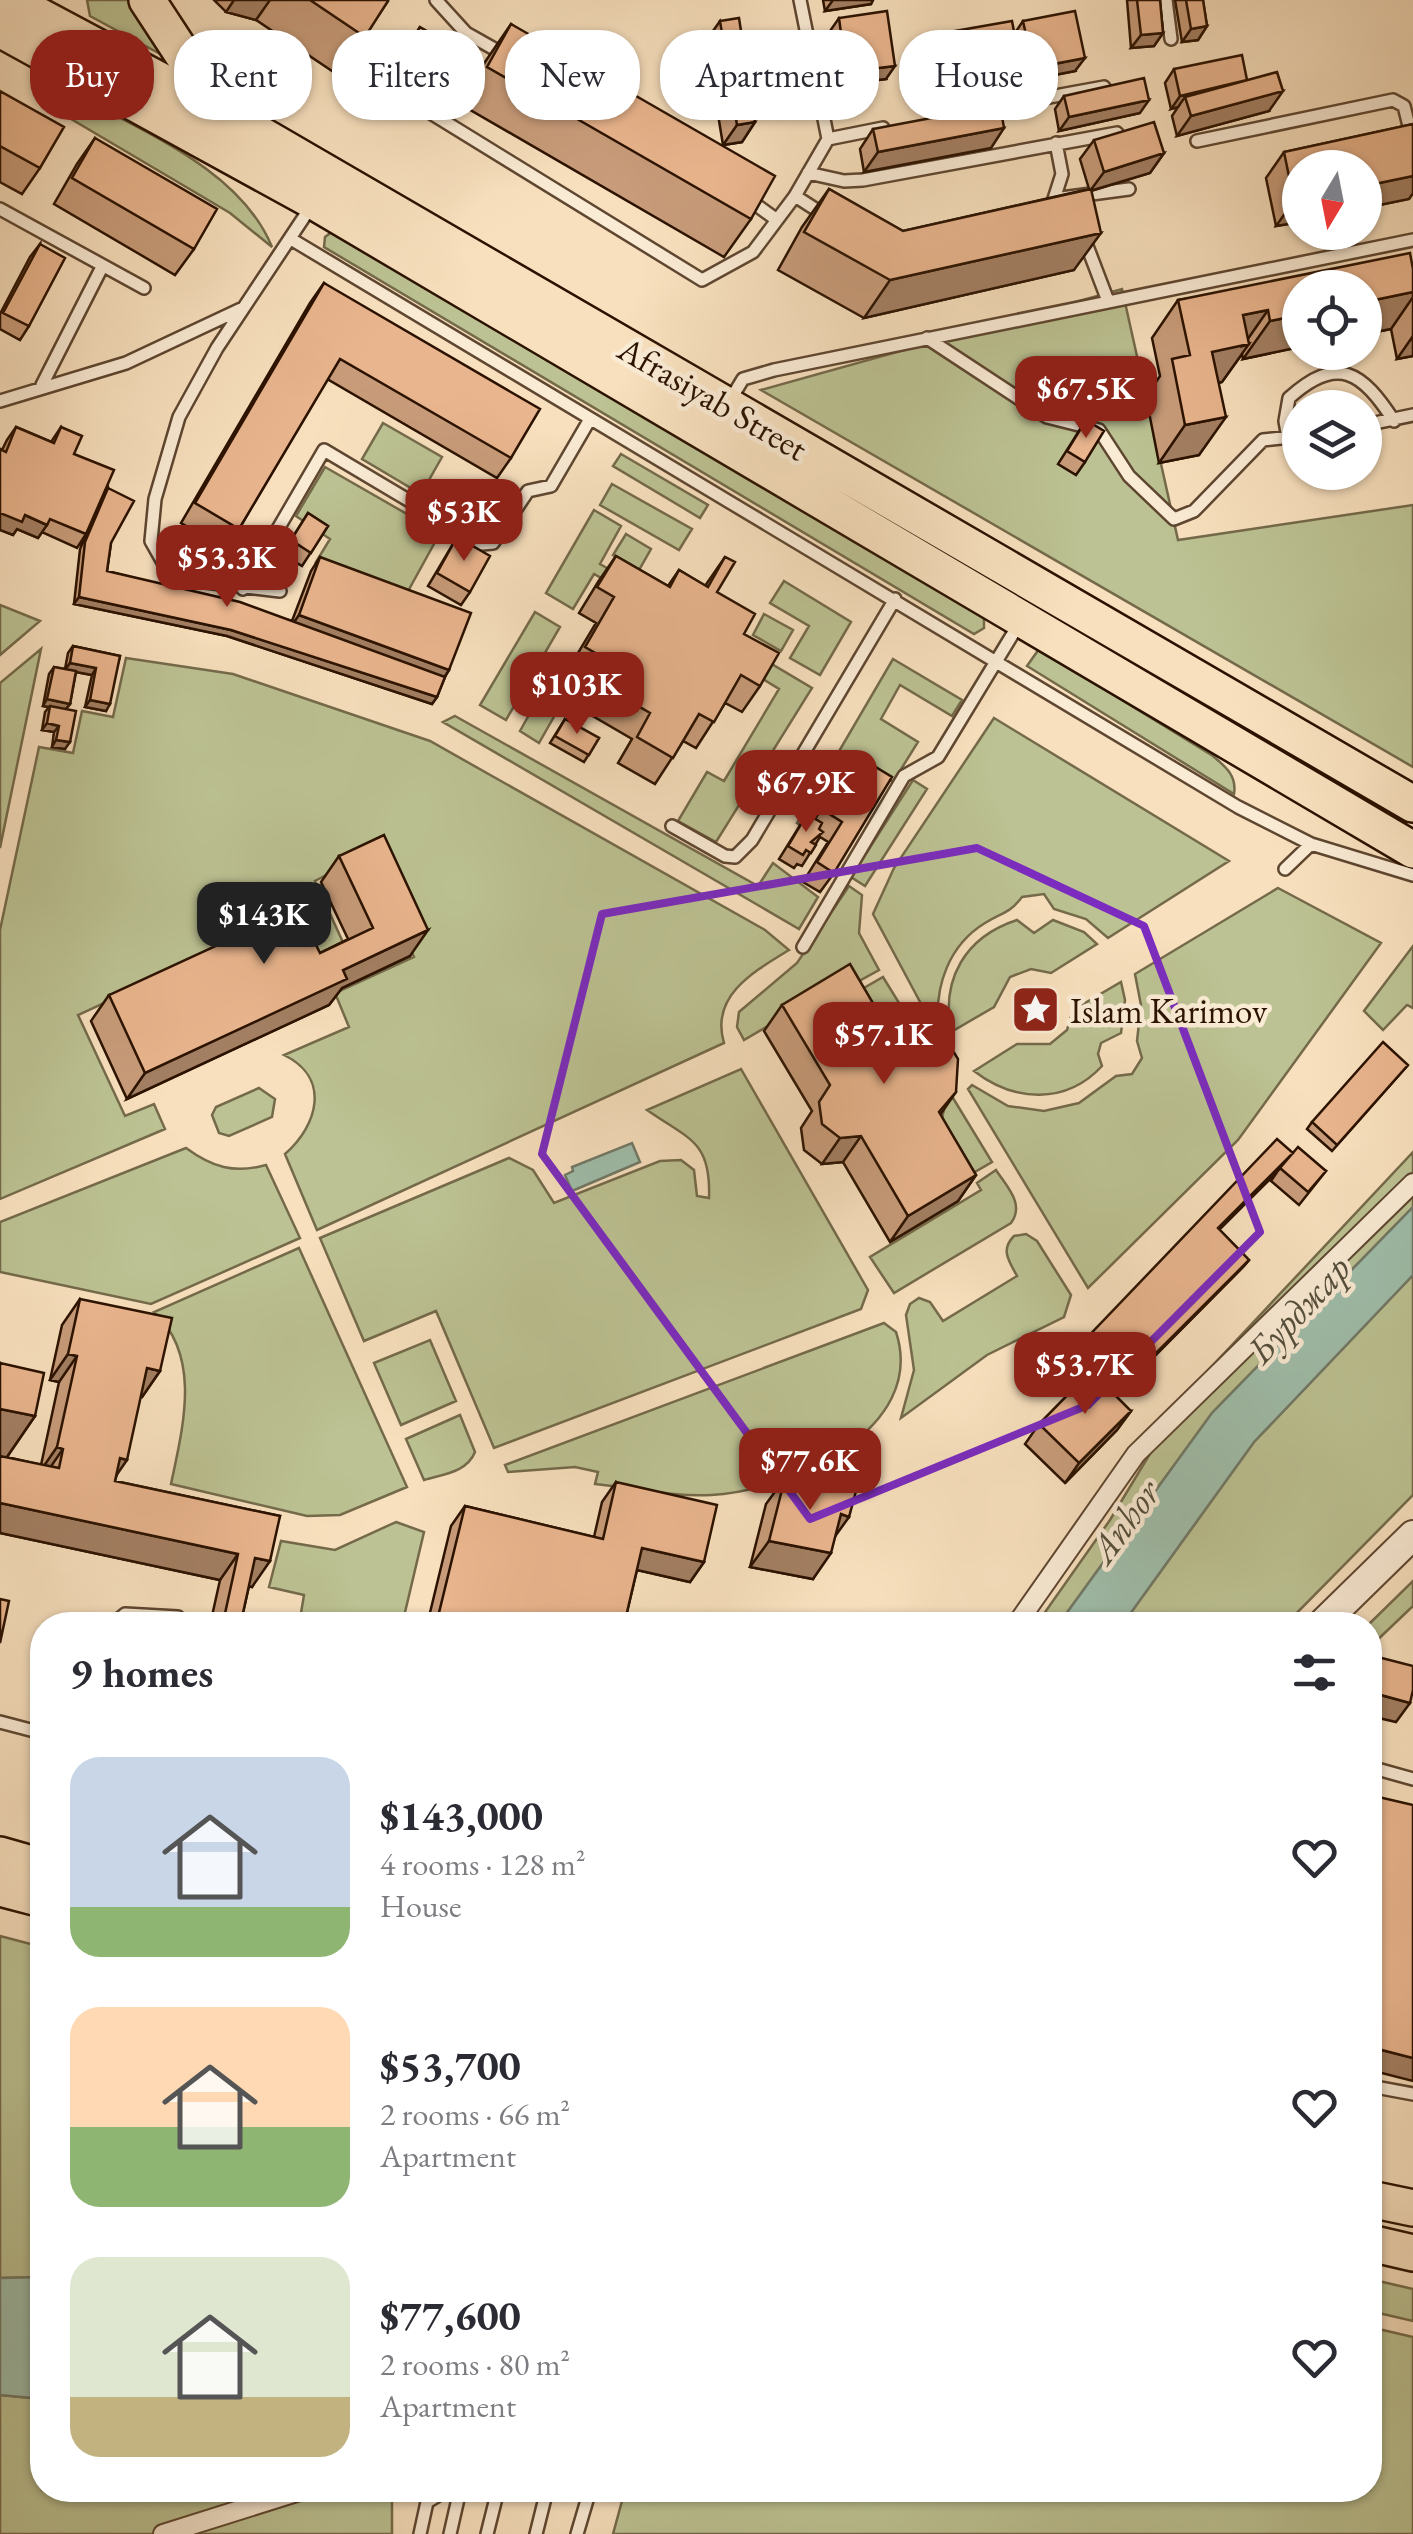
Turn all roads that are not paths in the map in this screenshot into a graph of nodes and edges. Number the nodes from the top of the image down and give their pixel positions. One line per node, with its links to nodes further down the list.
1 (147, 0): 12 (main road)
2 (436, 0): 6 (lane)
3 (800, 0): 14 (lane)
4 (1166, 0): 7 (lane)
5 (18, 22): 12 (main road, Afrasiyab Street); 23 (main road, Afrasiyab Street)
6 (463, 30)
7 (1171, 39)
8 (1104, 86): 9 (lane)
9 (1058, 95)
10 (442, 120): 26 (lane)
11 (902, 125): 14 (lane)
12 (249, 128): 40 (main road, Afrasiyab Street)
13 (1117, 133): 17 (lane)
14 (828, 139): 18 (lane)
15 (1197, 141): 16 (lane)
16 (1413, 142)
17 (1056, 143): 18 (lane); 22 (lane)
18 (808, 173): 21 (lane)
19 (735, 189): 26 (lane)
20 (1129, 189): 22 (lane)
21 (795, 196): 26 (lane); 27 (lane)
22 (1054, 199): 24 (lane); 32 (lane)
23 (314, 202): 28 (lane); 49 (main road, Afrasiyab Street)
24 (1037, 203)
25 (0, 209): 30 (lane)
26 (778, 220)
27 (840, 222)
28 (291, 240): 33 (lane); 42 (lane)
29 (1413, 240): 32 (lane)
30 (102, 267): 31 (lane); 35 (lane)
31 (144, 288)
32 (1108, 301): 34 (lane)
33 (244, 307): 35 (lane); 46 (lane)
34 (927, 338): 40 (lane); 45 (lane)
35 (42, 385): 38 (lane)
36 (1300, 390): 37 (lane)
37 (1374, 390)
38 (0, 401)
39 (1382, 403): 43 (lane)
40 (727, 406): 51 (main road, Afrasiyab Street)
41 (1413, 415): 43 (lane)
42 (590, 420): 46 (lane); 48 (lane)
43 (1394, 421): 44 (lane)
44 (1382, 423)
45 (1282, 438)
46 (243, 589): 47 (lane)
47 (280, 591)
48 (895, 599): 50 (lane); 52 (lane)
49 (1022, 619): 50 (lane); 54 (main road, Afrasiyab Street)
50 (998, 660): 53 (lane); 57 (lane)
51 (1413, 804)
52 (672, 826)
53 (1312, 844): 55 (lane); 56 (lane)
54 (1413, 850)
55 (1285, 869)
56 (1413, 875)
57 (803, 947)
58 (1413, 1183): 61 (street)
59 (1413, 1535): 62 (street)
60 (1413, 1549): 63 (street)
61 (1025, 1612)
62 (1334, 1612)
63 (1348, 1612)
64 (0, 1722): 65 (lane)
65 (30, 1730)
66 (1382, 1770): 67 (lane)
67 (1413, 1779)
68 (0, 1855): 69 (main road)
69 (30, 1876)
70 (1382, 2088): 71 (lane)
71 (1413, 2094)
72 (1382, 2202): 73 (main road)
73 (1413, 2208)
74 (1382, 2246): 75 (main road)
75 (1413, 2253)
76 (265, 2502): 82 (street)
77 (427, 2502): 83 (lane)
78 (457, 2502): 84 (lane)
79 (495, 2502): 85 (lane)
80 (545, 2502): 86 (lane)
81 (586, 2502): 87 (lane)
82 (163, 2534)
83 (420, 2534)
84 (450, 2534)
85 (487, 2534)
86 (536, 2534)
87 (577, 2534)

